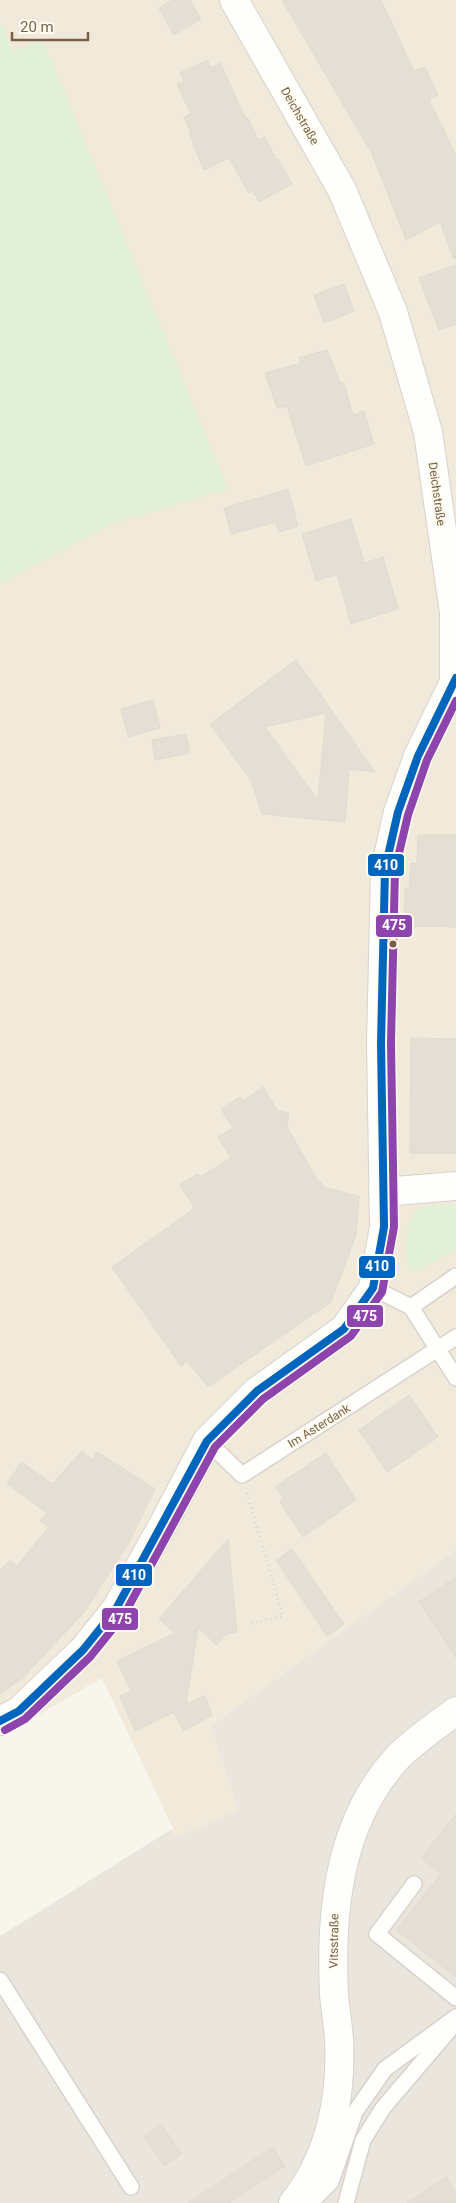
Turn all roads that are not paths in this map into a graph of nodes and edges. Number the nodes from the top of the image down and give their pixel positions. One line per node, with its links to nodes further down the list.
1 (234, 0): 2 (street, Deichstraße)
2 (455, 679): 4 (street, Deichstraße)
3 (456, 1186): 4 (street)
4 (384, 1192): 6 (street, Deichstraße)
5 (456, 1276): 7 (lane)
6 (373, 1288): 7 (lane); 11 (street, Deichstraße)
7 (410, 1307): 9 (lane)
8 (456, 1337): 9 (lane, Im Asterdank)
9 (438, 1350): 10 (lane); 11 (lane, Im Asterdank)
10 (456, 1378)
11 (206, 1441): 13 (street, Deichstraße)
12 (456, 1712): 20 (street, Vitsstraße)
13 (0, 1721)
14 (414, 1884): 16 (lane)
15 (0, 1980): 19 (lane)
16 (456, 1998)
17 (456, 2017): 21 (lane)
18 (456, 2022): 22 (lane)
19 (131, 2186)
20 (293, 2203)
21 (310, 2203)
22 (346, 2203)

